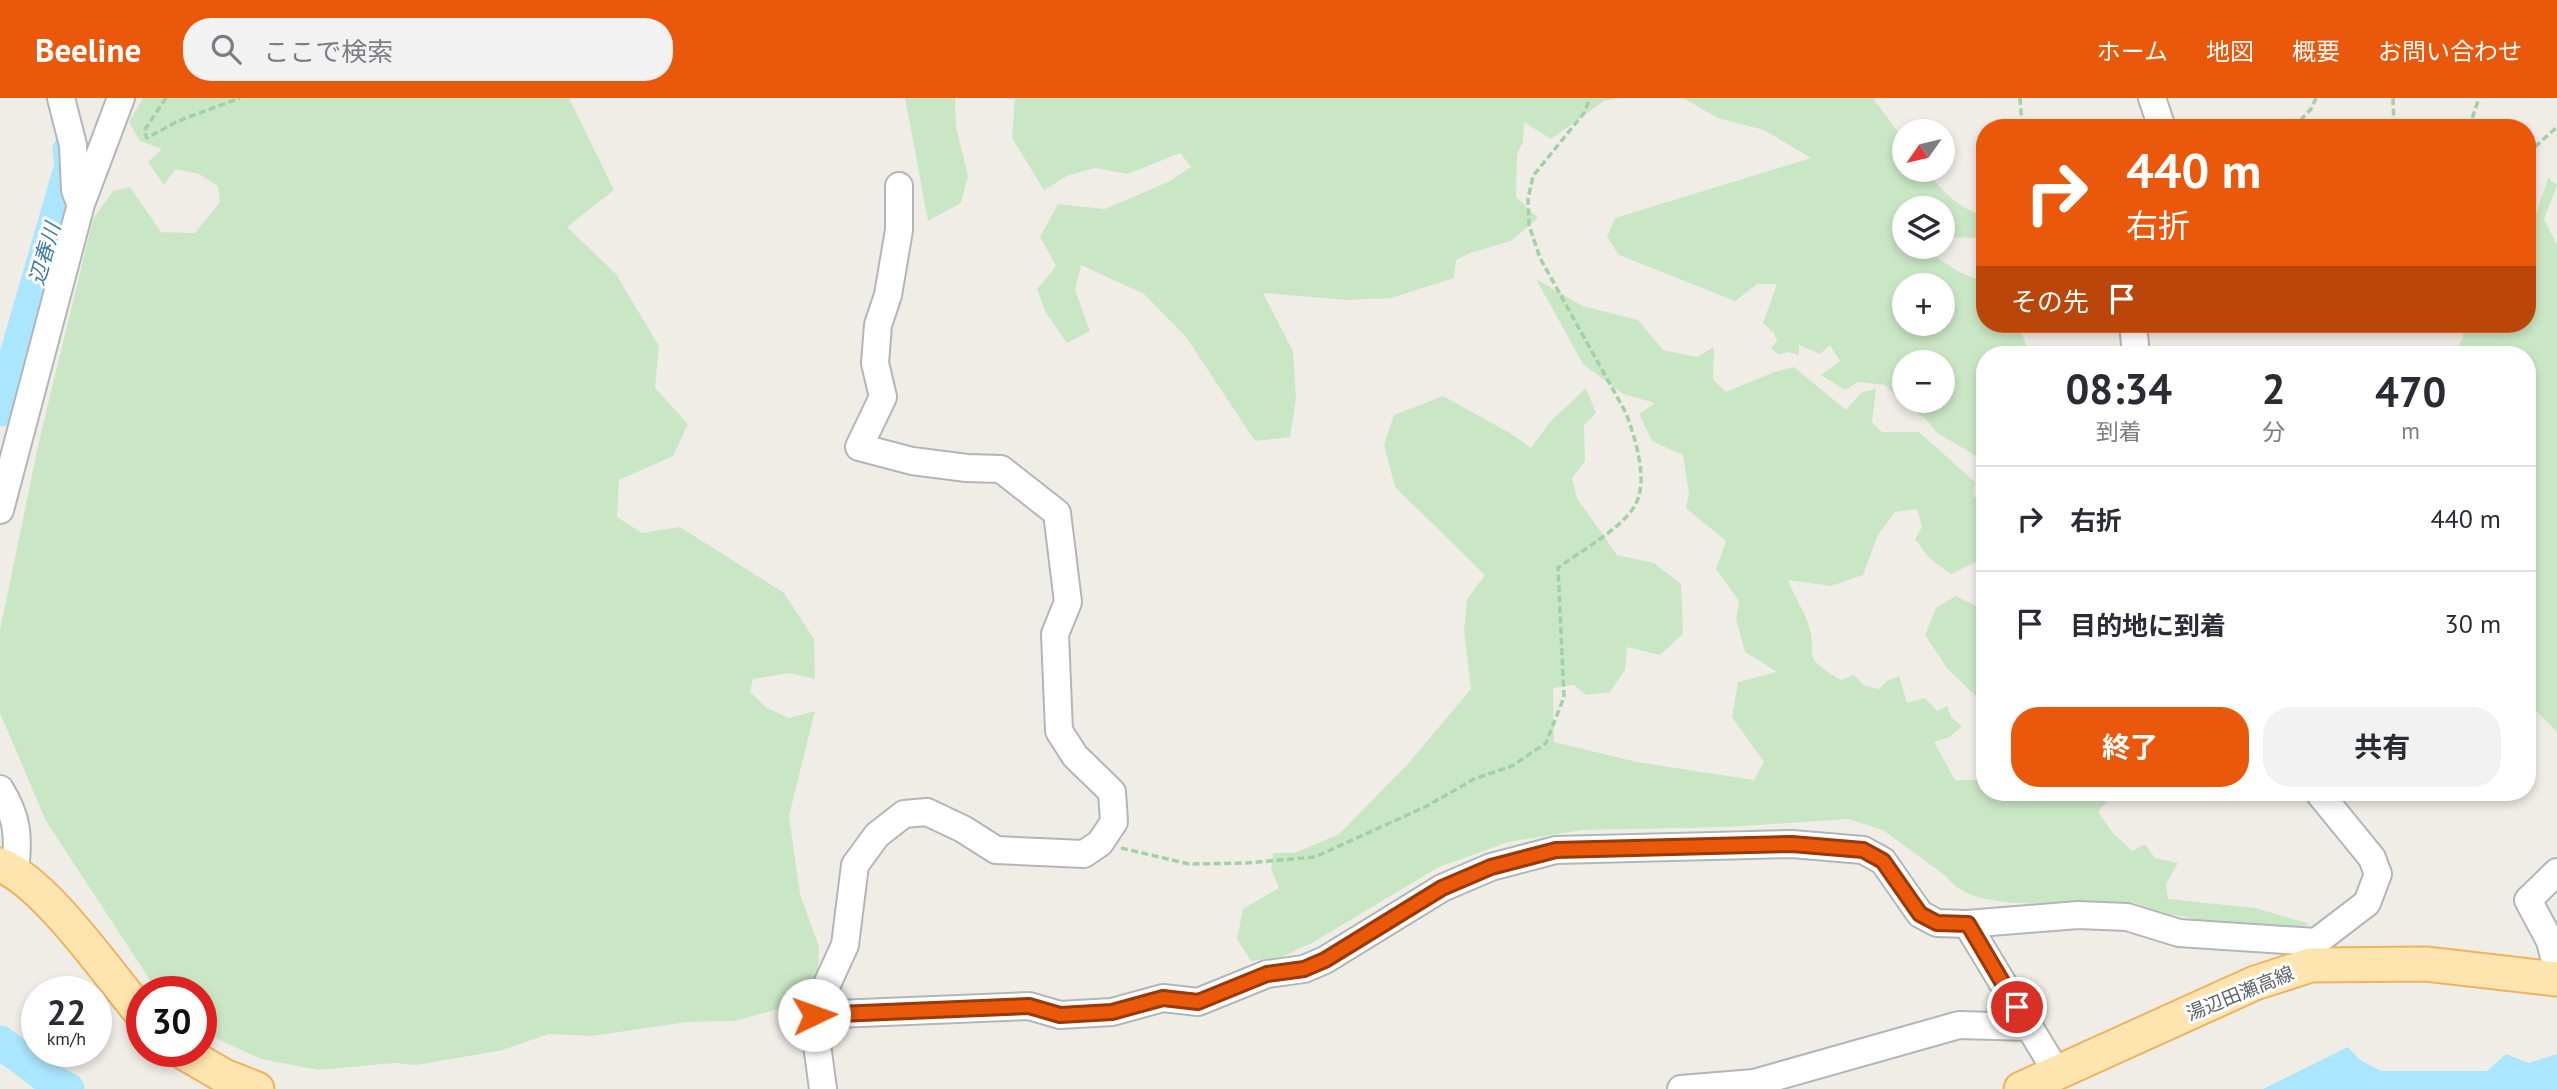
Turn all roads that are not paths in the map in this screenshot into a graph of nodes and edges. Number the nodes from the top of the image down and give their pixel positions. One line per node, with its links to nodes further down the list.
1 (61, 98): 8 (street)
2 (121, 98): 8 (street)
3 (2151, 98): 5 (street)
4 (2171, 98): 6 (street)
5 (2160, 119)
6 (2164, 119)
7 (899, 186): 19 (street)
8 (81, 204): 9 (street)
9 (0, 510)
10 (0, 789): 12 (street)
11 (2326, 801): 15 (street)
12 (8, 868): 18 (main road)
13 (2557, 872): 16 (street)
14 (1968, 924): 15 (street); 19 (street); 20 (street)
15 (2313, 953): 17 (main road, 湯辺田瀬高線); 22 (main road, 湯辺田瀬高線)
16 (2557, 969)
17 (2557, 979)
18 (126, 994)
19 (814, 1015): 24 (street)
20 (2030, 1027): 22 (street); 25 (street)
21 (209, 1067): 23 (main road)
22 (2056, 1071): 26 (main road, 湯辺田瀬高線)
23 (257, 1089)
24 (823, 1089)
25 (1681, 1089)
26 (2021, 1089)

